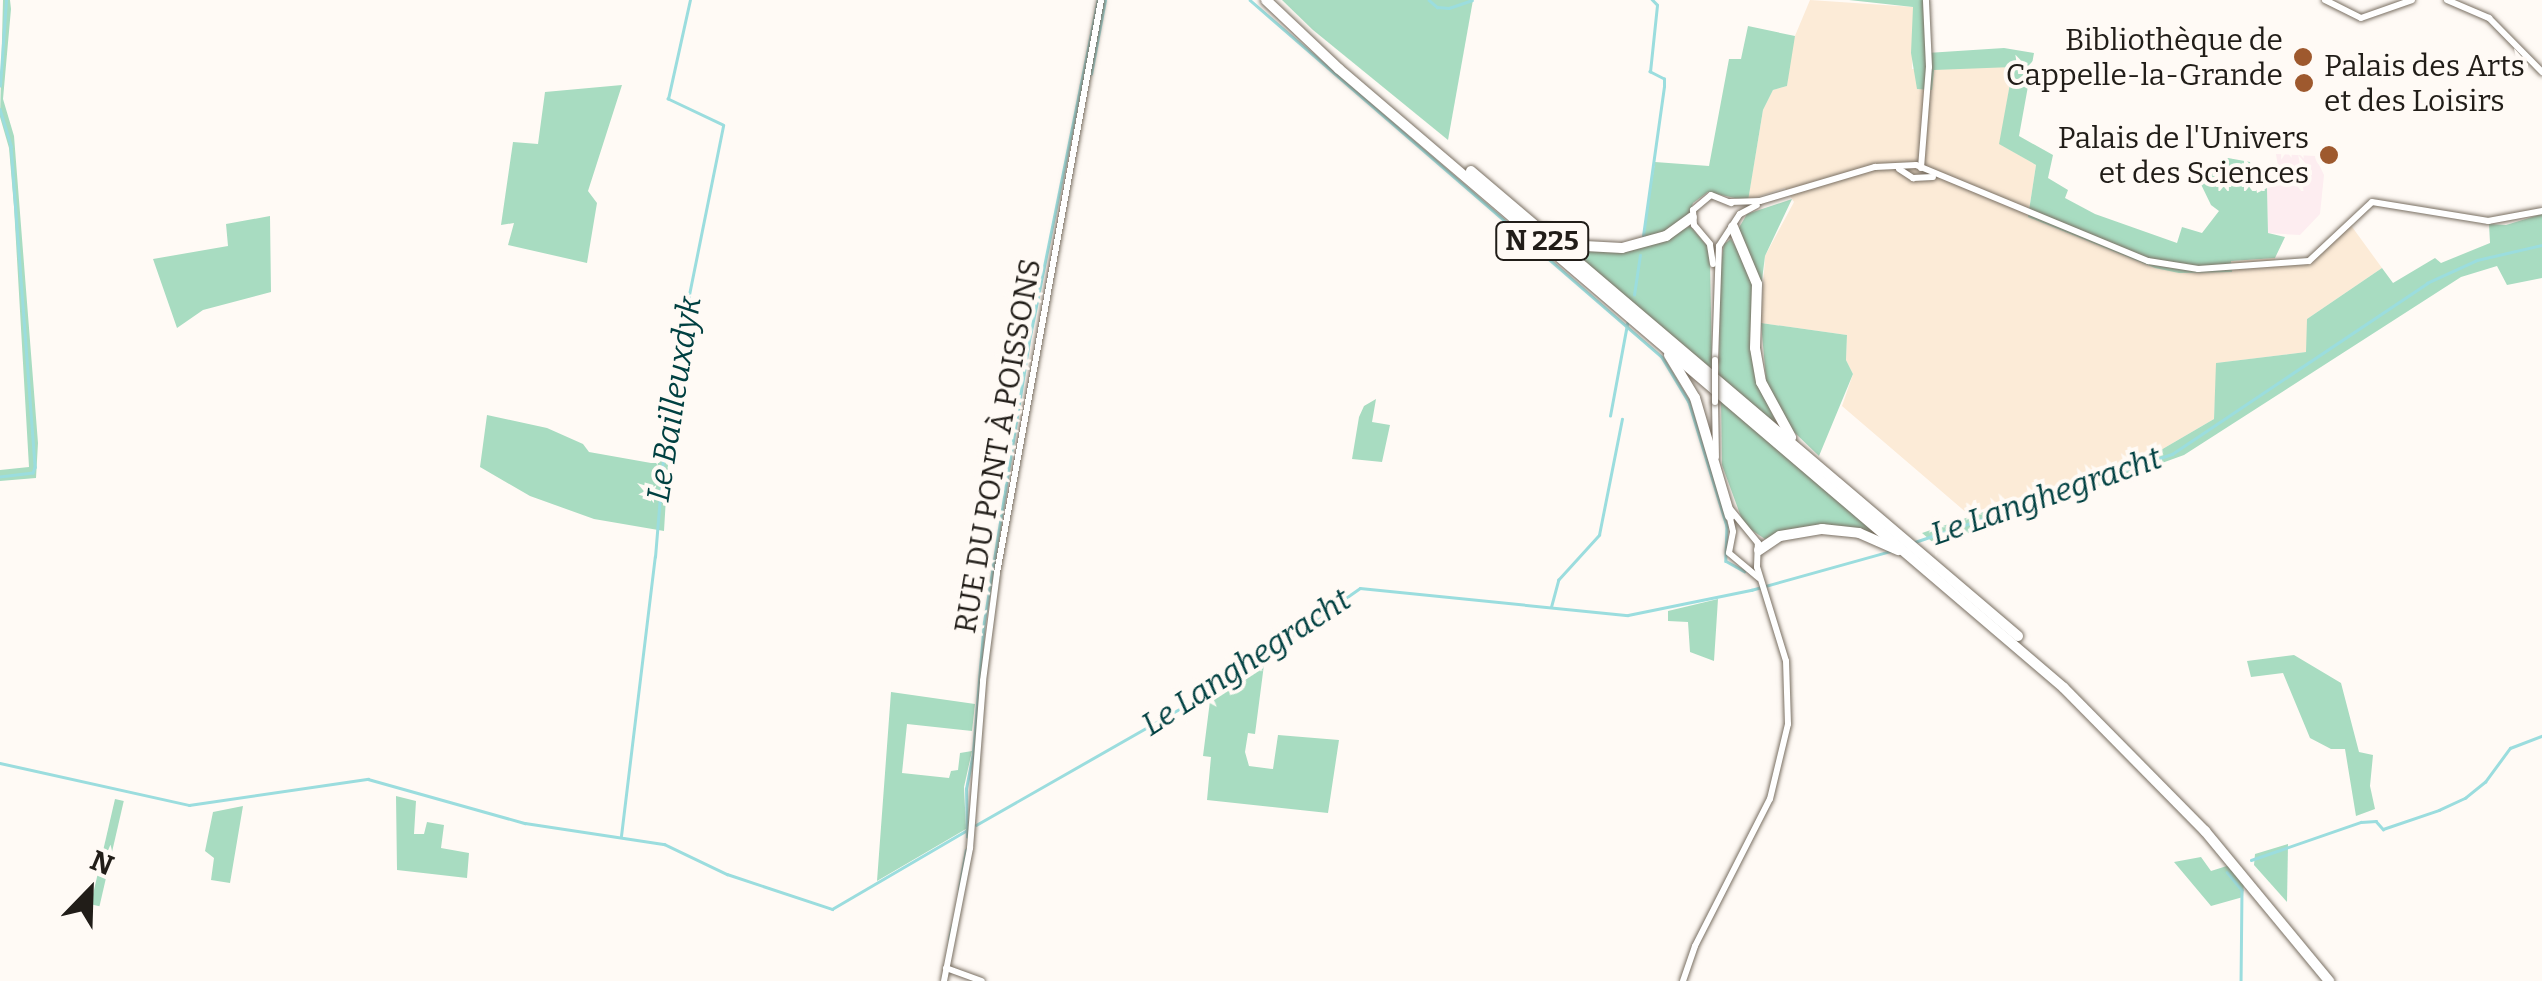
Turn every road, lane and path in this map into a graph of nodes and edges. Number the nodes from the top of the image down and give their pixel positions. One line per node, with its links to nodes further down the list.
1 (1263, 0): 19 (highway, N 225)
2 (1276, 0): 10 (highway, N 225)
3 (1926, 0): 9 (street)
4 (2325, 0): 5 (street)
5 (2412, 0)
6 (2447, 0): 8 (street)
7 (1101, 2): 29 (street, RUE DU PONT À POISSONS)
8 (2542, 72)
9 (1915, 170): 11 (street); 13 (street)
10 (1488, 186): 14 (highway); 20 (highway, N 225)
11 (1783, 196): 12 (street); 15 (street)
12 (1730, 202): 14 (street); 15 (street)
13 (2542, 210)
14 (1692, 217): 16 (street)
15 (1734, 224): 17 (street); 20 (highway)
16 (1705, 237): 17 (street); 18 (street)
17 (1722, 237): 18 (street)
18 (1714, 286): 21 (street, bridge)
19 (1616, 304): 22 (highway); 25 (highway, N 225)
20 (1845, 489): 25 (highway, N 225)
21 (1723, 490): 22 (street); 23 (street)
22 (1730, 516): 24 (street)
23 (1750, 533): 24 (street); 26 (street)
24 (1733, 535): 27 (street)
25 (1901, 546): 26 (highway); 32 (highway, N 225); 33 (highway, N 225)
26 (1758, 552): 27 (street); 28 (street)
27 (1743, 562): 28 (street)
28 (1762, 583): 31 (street)
29 (947, 974): 30 (street)
30 (980, 981)
31 (1683, 981)
32 (2329, 981)
33 (2338, 981)

